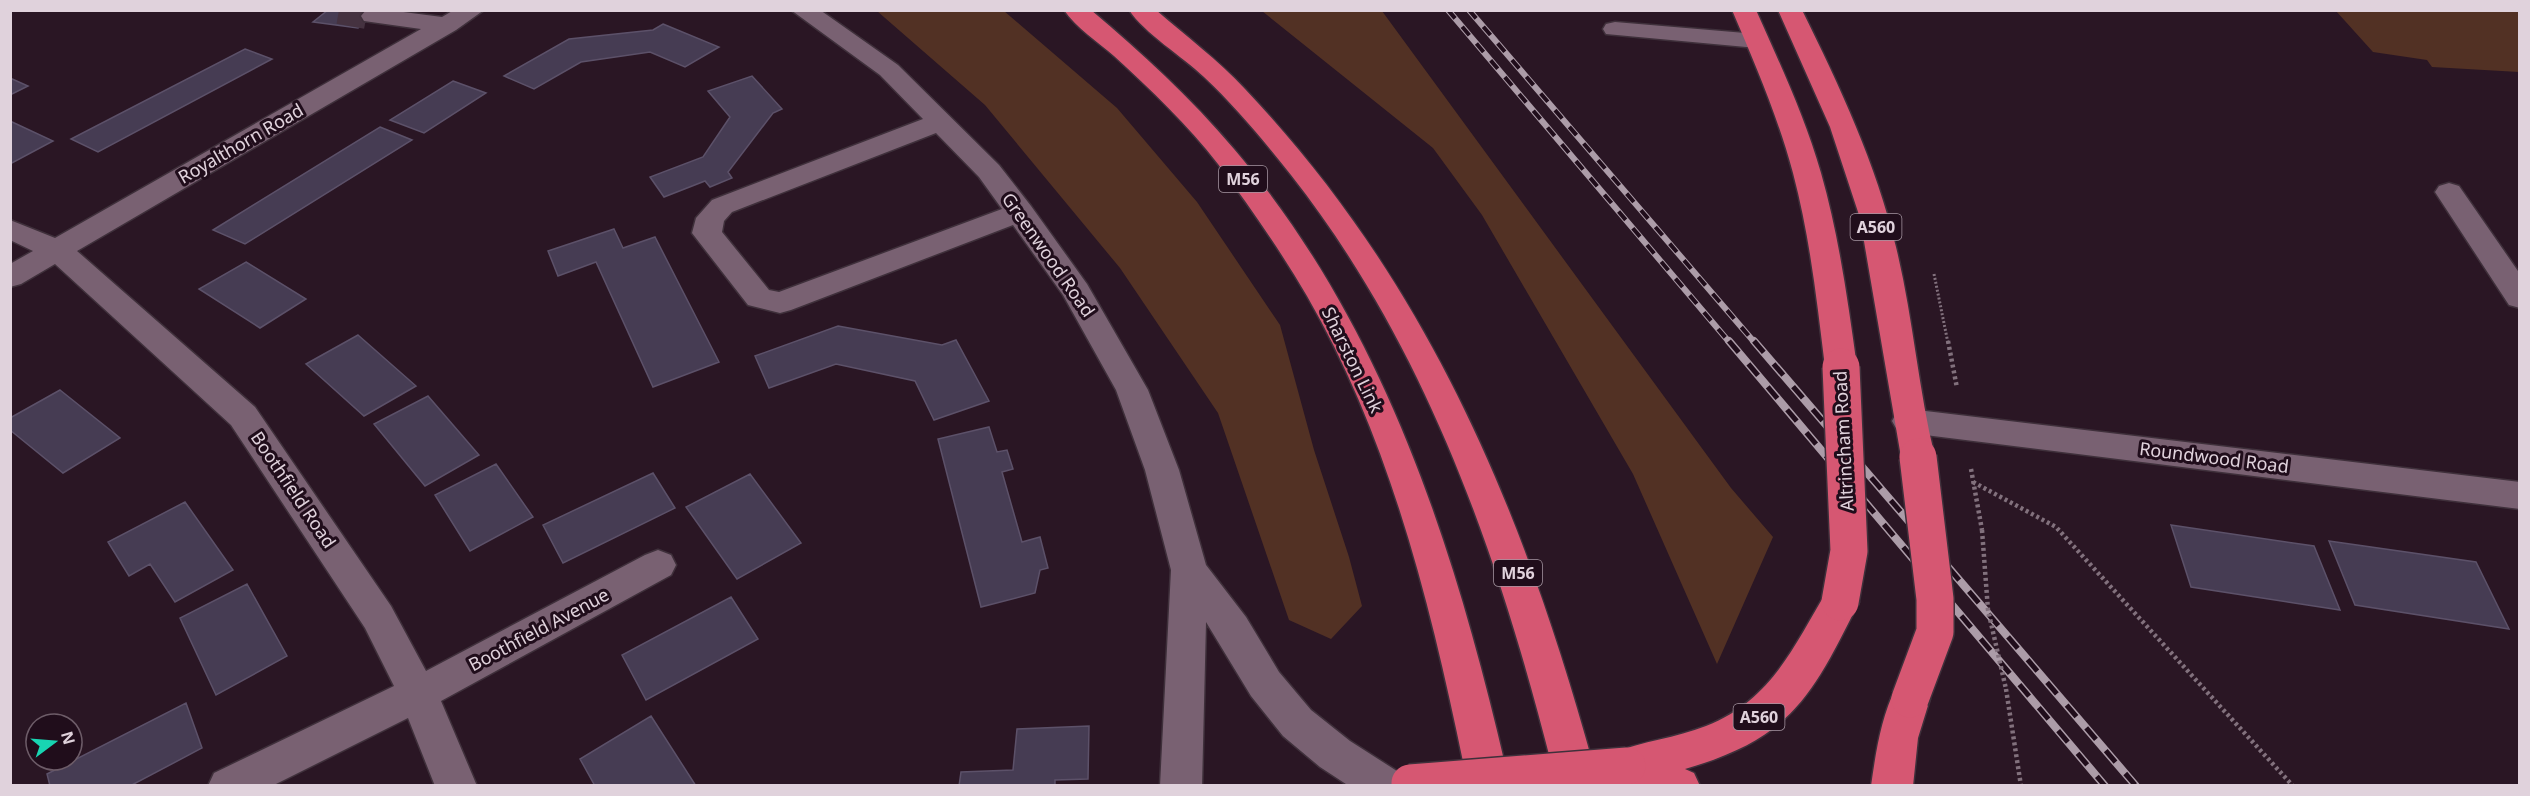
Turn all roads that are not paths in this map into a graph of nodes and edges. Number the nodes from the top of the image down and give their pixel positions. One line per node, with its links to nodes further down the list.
1 (472, 10): 8 (street, Royalthorn Road)
2 (803, 10): 11 (street, Greenwood Road)
3 (1076, 10): 28 (highway, Sharston Link / M56)
4 (1141, 10): 29 (highway, M56)
5 (1744, 10): 10 (highway, Altrincham Road / A560)
6 (1790, 10): 18 (highway, A560)
7 (372, 16): 8 (street)
8 (447, 25): 15 (street, Royalthorn Road)
9 (1615, 29): 10 (street)
10 (1757, 41): 23 (highway, Altrincham Road / A560, bridge)
11 (940, 122): 13 (street, Greenwood Road); 13 (street)
12 (2449, 192): 17 (street)
13 (1021, 212): 21 (street, Greenwood Road)
14 (10, 229): 15 (street, Boothfield Road)
15 (57, 250): 16 (street, Royalthorn Road); 22 (street, Boothfield Road)
16 (10, 277)
17 (2520, 298)
18 (1908, 420): 19 (street, Roundwood Road); 31 (highway, A560, bridge)
19 (2520, 496)
20 (658, 565): 22 (street, Boothfield Avenue)
21 (1189, 570): 24 (street, Greenwood Road); 27 (street, Greenwood Road)
22 (418, 694): 25 (street, Boothfield Avenue); 26 (street, Boothfield Road)
23 (1627, 766): 24 (highway, A560, bridge); 30 (highway, A560)
24 (1398, 785)
25 (229, 786)
26 (456, 786)
27 (1181, 786)
28 (1490, 786)
29 (1578, 786)
30 (1679, 786)
31 (1892, 786)

